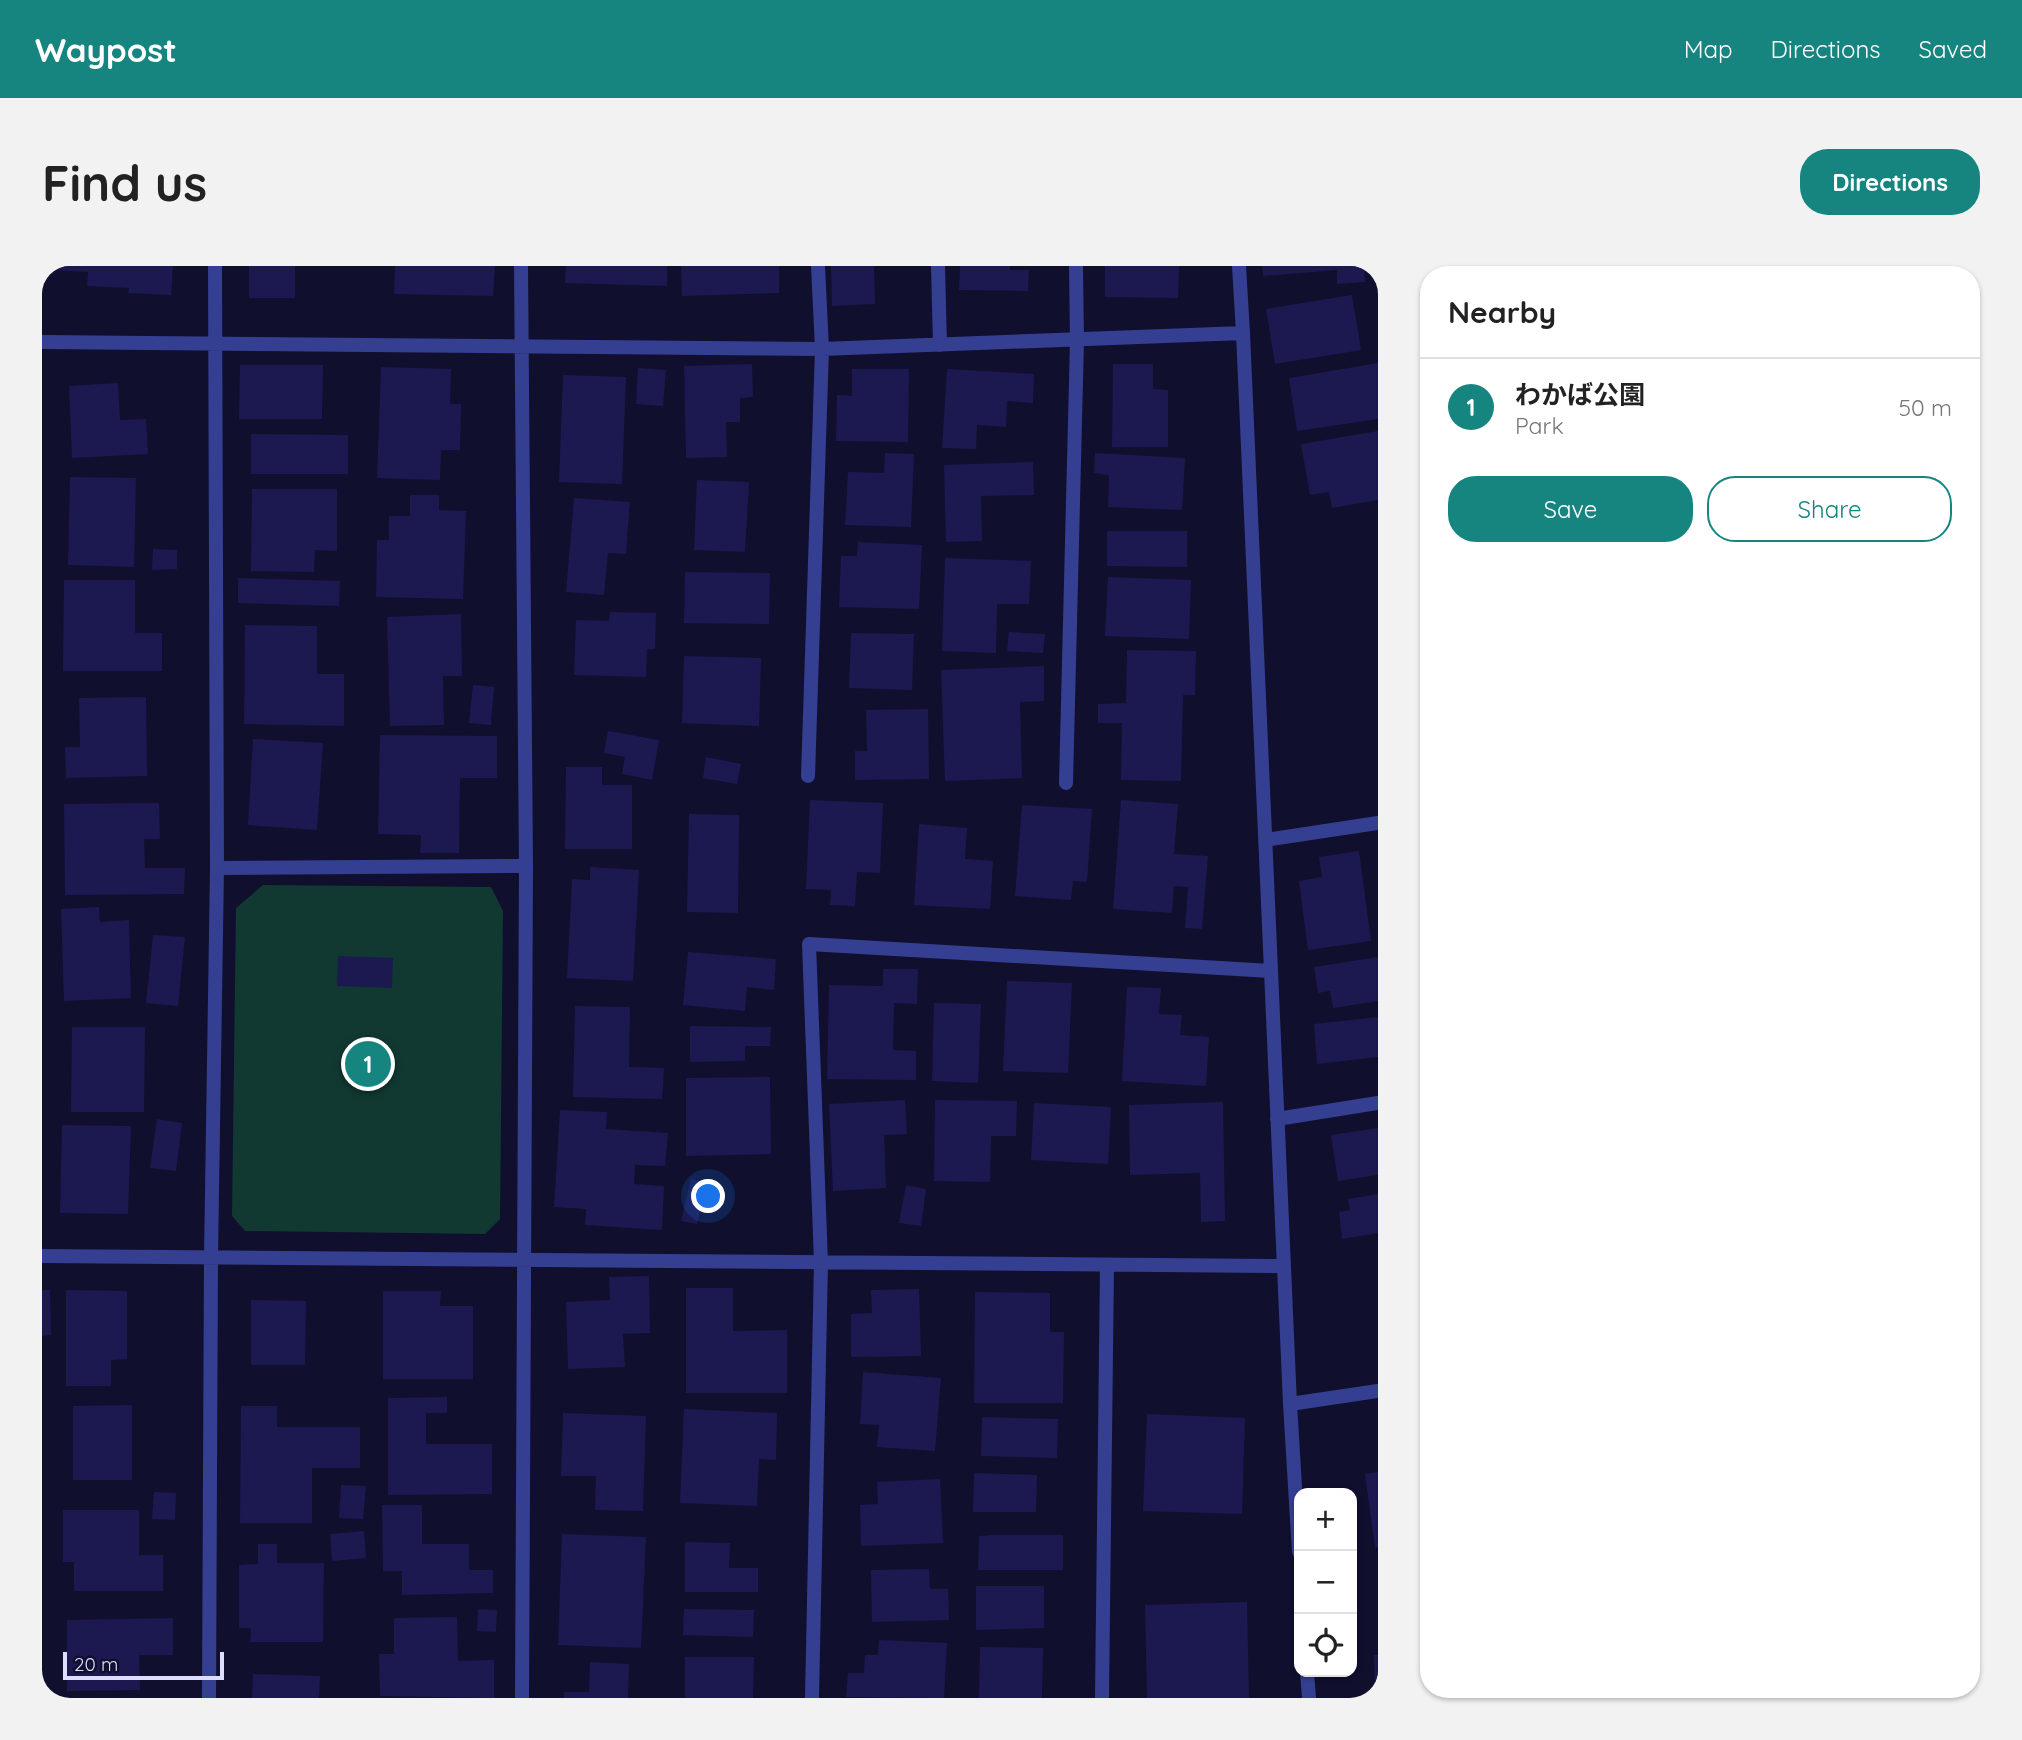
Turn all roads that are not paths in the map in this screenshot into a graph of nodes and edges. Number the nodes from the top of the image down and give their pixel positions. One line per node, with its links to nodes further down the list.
1 (215, 266): 10 (street)
2 (521, 266): 12 (street)
3 (818, 266): 13 (street)
4 (938, 266): 11 (street)
5 (1076, 266): 8 (street)
6 (1239, 266): 7 (street)
7 (1244, 333): 8 (street); 17 (street)
8 (1077, 341): 11 (street); 15 (street)
9 (42, 342): 10 (street)
10 (215, 344): 12 (street); 19 (street)
11 (940, 345): 13 (street)
12 (521, 347): 13 (street); 18 (street)
13 (822, 349): 14 (street)
14 (808, 776)
15 (1066, 783)
16 (1378, 823): 17 (street)
17 (1265, 840): 20 (street)
18 (526, 866): 19 (street); 25 (street)
19 (217, 867): 24 (street)
20 (1271, 971): 22 (street); 26 (street)
21 (1378, 1103): 22 (street)
22 (1277, 1119): 28 (street)
23 (42, 1256): 24 (street)
24 (211, 1257): 25 (street); 33 (street)
25 (523, 1260): 26 (street); 34 (street)
26 (821, 1262): 27 (street); 35 (street)
27 (1107, 1265): 28 (street); 36 (street)
28 (1284, 1266): 30 (street)
29 (1378, 1391): 30 (street)
30 (1290, 1404): 31 (street)
31 (1299, 1551)
32 (1307, 1677): 37 (street)
33 (209, 1698)
34 (522, 1698)
35 (812, 1698)
36 (1102, 1698)
37 (1309, 1698)

